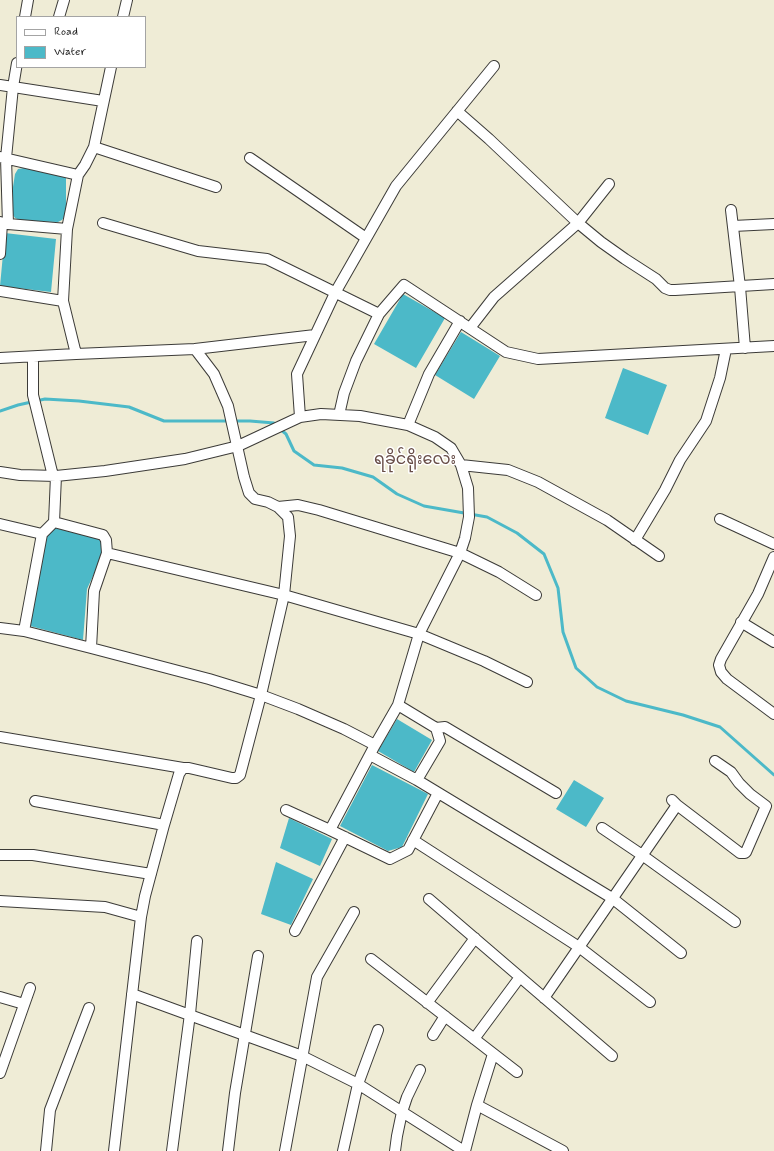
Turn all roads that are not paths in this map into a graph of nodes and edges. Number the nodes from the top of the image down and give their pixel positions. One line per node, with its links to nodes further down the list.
1 (28, 0): 4 (street)
2 (64, 0): 5 (street)
3 (127, 0): 6 (street)
4 (25, 16)
5 (59, 16)
6 (123, 16)
7 (494, 66): 13 (street)
8 (16, 68): 11 (street)
9 (111, 68): 12 (street)
10 (0, 85): 11 (street)
11 (13, 87): 12 (street); 15 (street)
12 (103, 101): 14 (street)
13 (457, 111): 23 (street); 27 (street)
14 (94, 148): 17 (street); 19 (street)
15 (3, 158): 17 (street); 21 (street)
16 (250, 158): 27 (street)
17 (78, 175): 26 (street)
18 (609, 184): 23 (street)
19 (216, 187)
20 (731, 210): 25 (street)
21 (4, 223): 26 (street); 28 (street)
22 (103, 223): 32 (street)
23 (578, 223): 30 (street); 36 (street)
24 (774, 224): 25 (street)
25 (733, 226): 30 (street)
26 (67, 229): 33 (street)
27 (366, 238): 32 (street)
28 (0, 254)
29 (774, 284): 30 (street)
30 (740, 287): 39 (street)
31 (0, 291): 33 (street)
32 (335, 293): 34 (street); 37 (street)
33 (63, 301): 42 (street)
34 (379, 314): 35 (street); 45 (street)
35 (460, 321): 36 (street); 47 (street)
36 (470, 328): 41 (street)
37 (315, 335): 40 (street); 46 (street)
38 (774, 346): 39 (street)
39 (745, 348): 41 (street)
40 (195, 349): 42 (street); 48 (street)
41 (726, 349): 57 (street)
42 (76, 354): 43 (street)
43 (33, 357): 44 (street); 51 (street)
44 (0, 358)
45 (338, 415): 46 (street); 47 (street)
46 (300, 417): 48 (street)
47 (408, 425): 49 (street)
48 (238, 446): 51 (street); 52 (street)
49 (461, 464): 57 (street); 60 (street)
50 (0, 472): 51 (street)
51 (54, 476): 54 (street)
52 (278, 507): 60 (street); 64 (street)
53 (720, 519): 58 (street)
54 (54, 522): 56 (street); 59 (street)
55 (0, 524): 56 (street)
56 (42, 534): 68 (street)
57 (635, 540): 61 (street)
58 (774, 544)
59 (107, 553): 64 (street); 71 (street)
60 (460, 553): 65 (street); 69 (street)
61 (659, 556)
62 (774, 557): 63 (street)
63 (772, 570): 66 (street)
64 (284, 595): 69 (street); 73 (street)
65 (536, 595)
66 (741, 622): 70 (street); 75 (street)
67 (0, 628): 68 (street)
68 (24, 631): 71 (street)
69 (419, 634): 72 (street); 74 (street)
70 (774, 642)
71 (91, 648): 73 (street)
72 (527, 682)
73 (261, 695): 78 (street); 81 (street)
74 (398, 705): 76 (street); 78 (street)
75 (774, 714)
76 (436, 728): 82 (street); 84 (street)
77 (0, 737): 81 (street)
78 (375, 745): 79 (street)
79 (370, 755): 82 (street); 90 (street)
80 (715, 761): 86 (street)
81 (183, 768): 88 (street)
82 (417, 780): 83 (street)
83 (438, 793): 92 (street); 96 (street)
84 (556, 793)
85 (35, 801): 88 (street)
86 (770, 808): 94 (street)
87 (286, 810): 90 (street)
88 (164, 825): 95 (street)
89 (602, 828): 94 (street)
90 (330, 830): 91 (street)
91 (345, 837): 92 (street); 102 (street)
92 (413, 840): 105 (street)
93 (0, 855): 95 (street)
94 (642, 855): 96 (street); 101 (street)
95 (151, 874): 100 (street)
96 (612, 898): 105 (street); 106 (street)
97 (429, 899): 103 (street)
98 (0, 902): 100 (street)
99 (354, 912): 125 (street)
100 (141, 917): 111 (street)
101 (735, 922)
102 (295, 931)
103 (475, 938): 109 (street); 115 (street)
104 (197, 940): 118 (street)
105 (579, 947): 113 (street); 114 (street)
106 (681, 953)
107 (258, 956): 121 (street)
108 (371, 959): 115 (street)
109 (520, 977): 113 (street); 123 (street)
110 (30, 988): 116 (street)
111 (132, 994): 118 (street); 134 (street)
112 (0, 997): 116 (street)
113 (544, 998): 126 (street)
114 (650, 1002)
115 (427, 1003): 119 (street)
116 (24, 1004): 129 (street)
117 (89, 1008): 133 (street)
118 (190, 1014): 121 (street); 135 (street)
119 (445, 1016): 122 (street); 123 (street)
120 (378, 1030): 130 (street)
121 (245, 1035): 125 (street); 136 (street)
122 (433, 1035)
123 (474, 1039): 124 (street)
124 (493, 1054): 128 (street); 131 (street)
125 (302, 1056): 130 (street); 137 (street)
126 (612, 1056)
127 (420, 1070): 132 (street)
128 (517, 1072)
129 (0, 1073)
130 (358, 1084): 132 (street); 138 (street)
131 (477, 1105): 140 (street); 141 (street)
132 (402, 1112): 139 (street); 140 (street)
133 (46, 1151)
134 (114, 1151)
135 (172, 1151)
136 (228, 1151)
137 (285, 1151)
138 (343, 1151)
139 (395, 1151)
140 (465, 1151)
141 (563, 1151)

